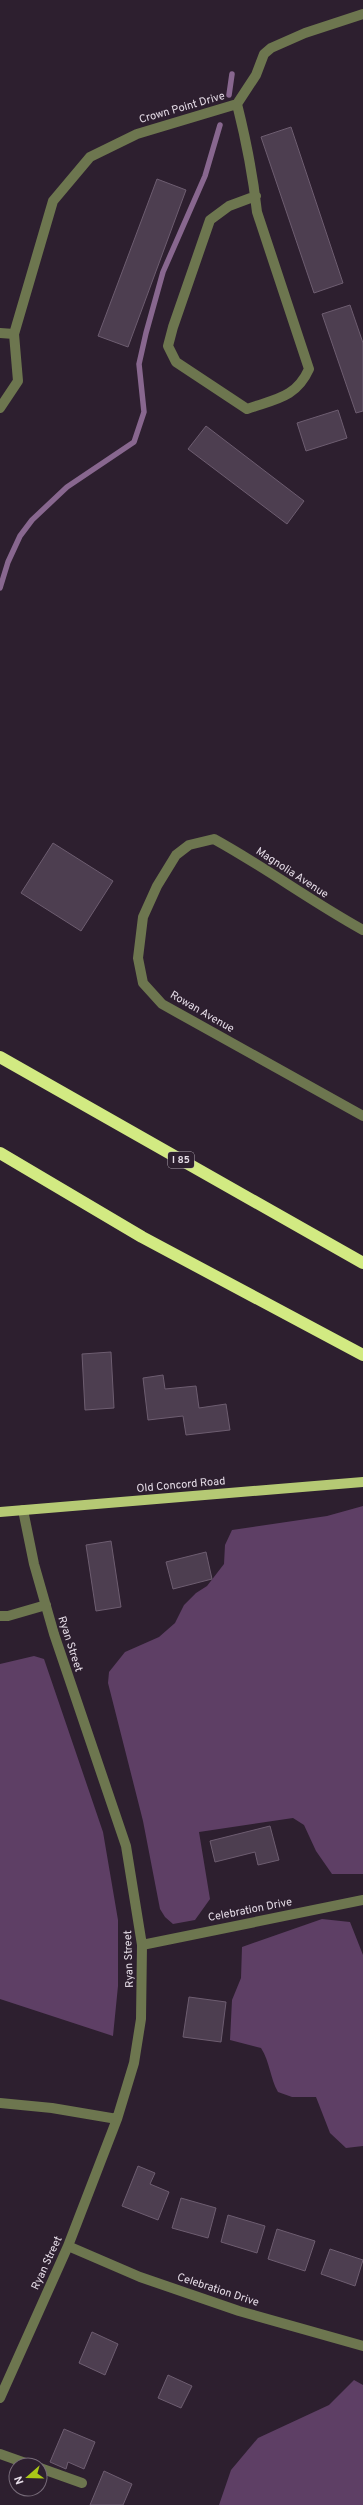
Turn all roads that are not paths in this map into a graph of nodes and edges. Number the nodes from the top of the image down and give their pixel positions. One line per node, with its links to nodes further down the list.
1 (363, 14): 2 (street, Crown Point Drive)
2 (237, 104): 3 (street); 5 (street, Crown Point Drive)
3 (256, 196): 3 (street)
4 (0, 333): 5 (street)
5 (14, 334): 7 (street)
6 (0, 390): 7 (street)
7 (12, 391): 8 (street)
8 (0, 408)
9 (208, 841): 10 (street, Magnolia Avenue); 12 (street, Rowan Avenue)
10 (363, 930)
11 (0, 1057): 14 (highway, I 85)
12 (363, 1116)
13 (0, 1153): 15 (highway)
14 (363, 1263)
15 (363, 1355)
16 (363, 1482): 17 (main road, Old Concord Road)
17 (23, 1510): 18 (main road, Old Concord Road); 19 (street, Ryan Street)
18 (0, 1512)
19 (46, 1605): 20 (street); 22 (street, Ryan Street)
20 (0, 1616)
21 (363, 1900): 22 (street, Celebration Drive)
22 (142, 1945): 24 (street, Ryan Street)
23 (0, 2103): 24 (street)
24 (117, 2119): 25 (street, Ryan Street)
25 (68, 2246): 26 (street, Celebration Drive); 27 (street, Ryan Street)
26 (363, 2346)
27 (0, 2398)
28 (48, 2471): 29 (street)
29 (82, 2483)

